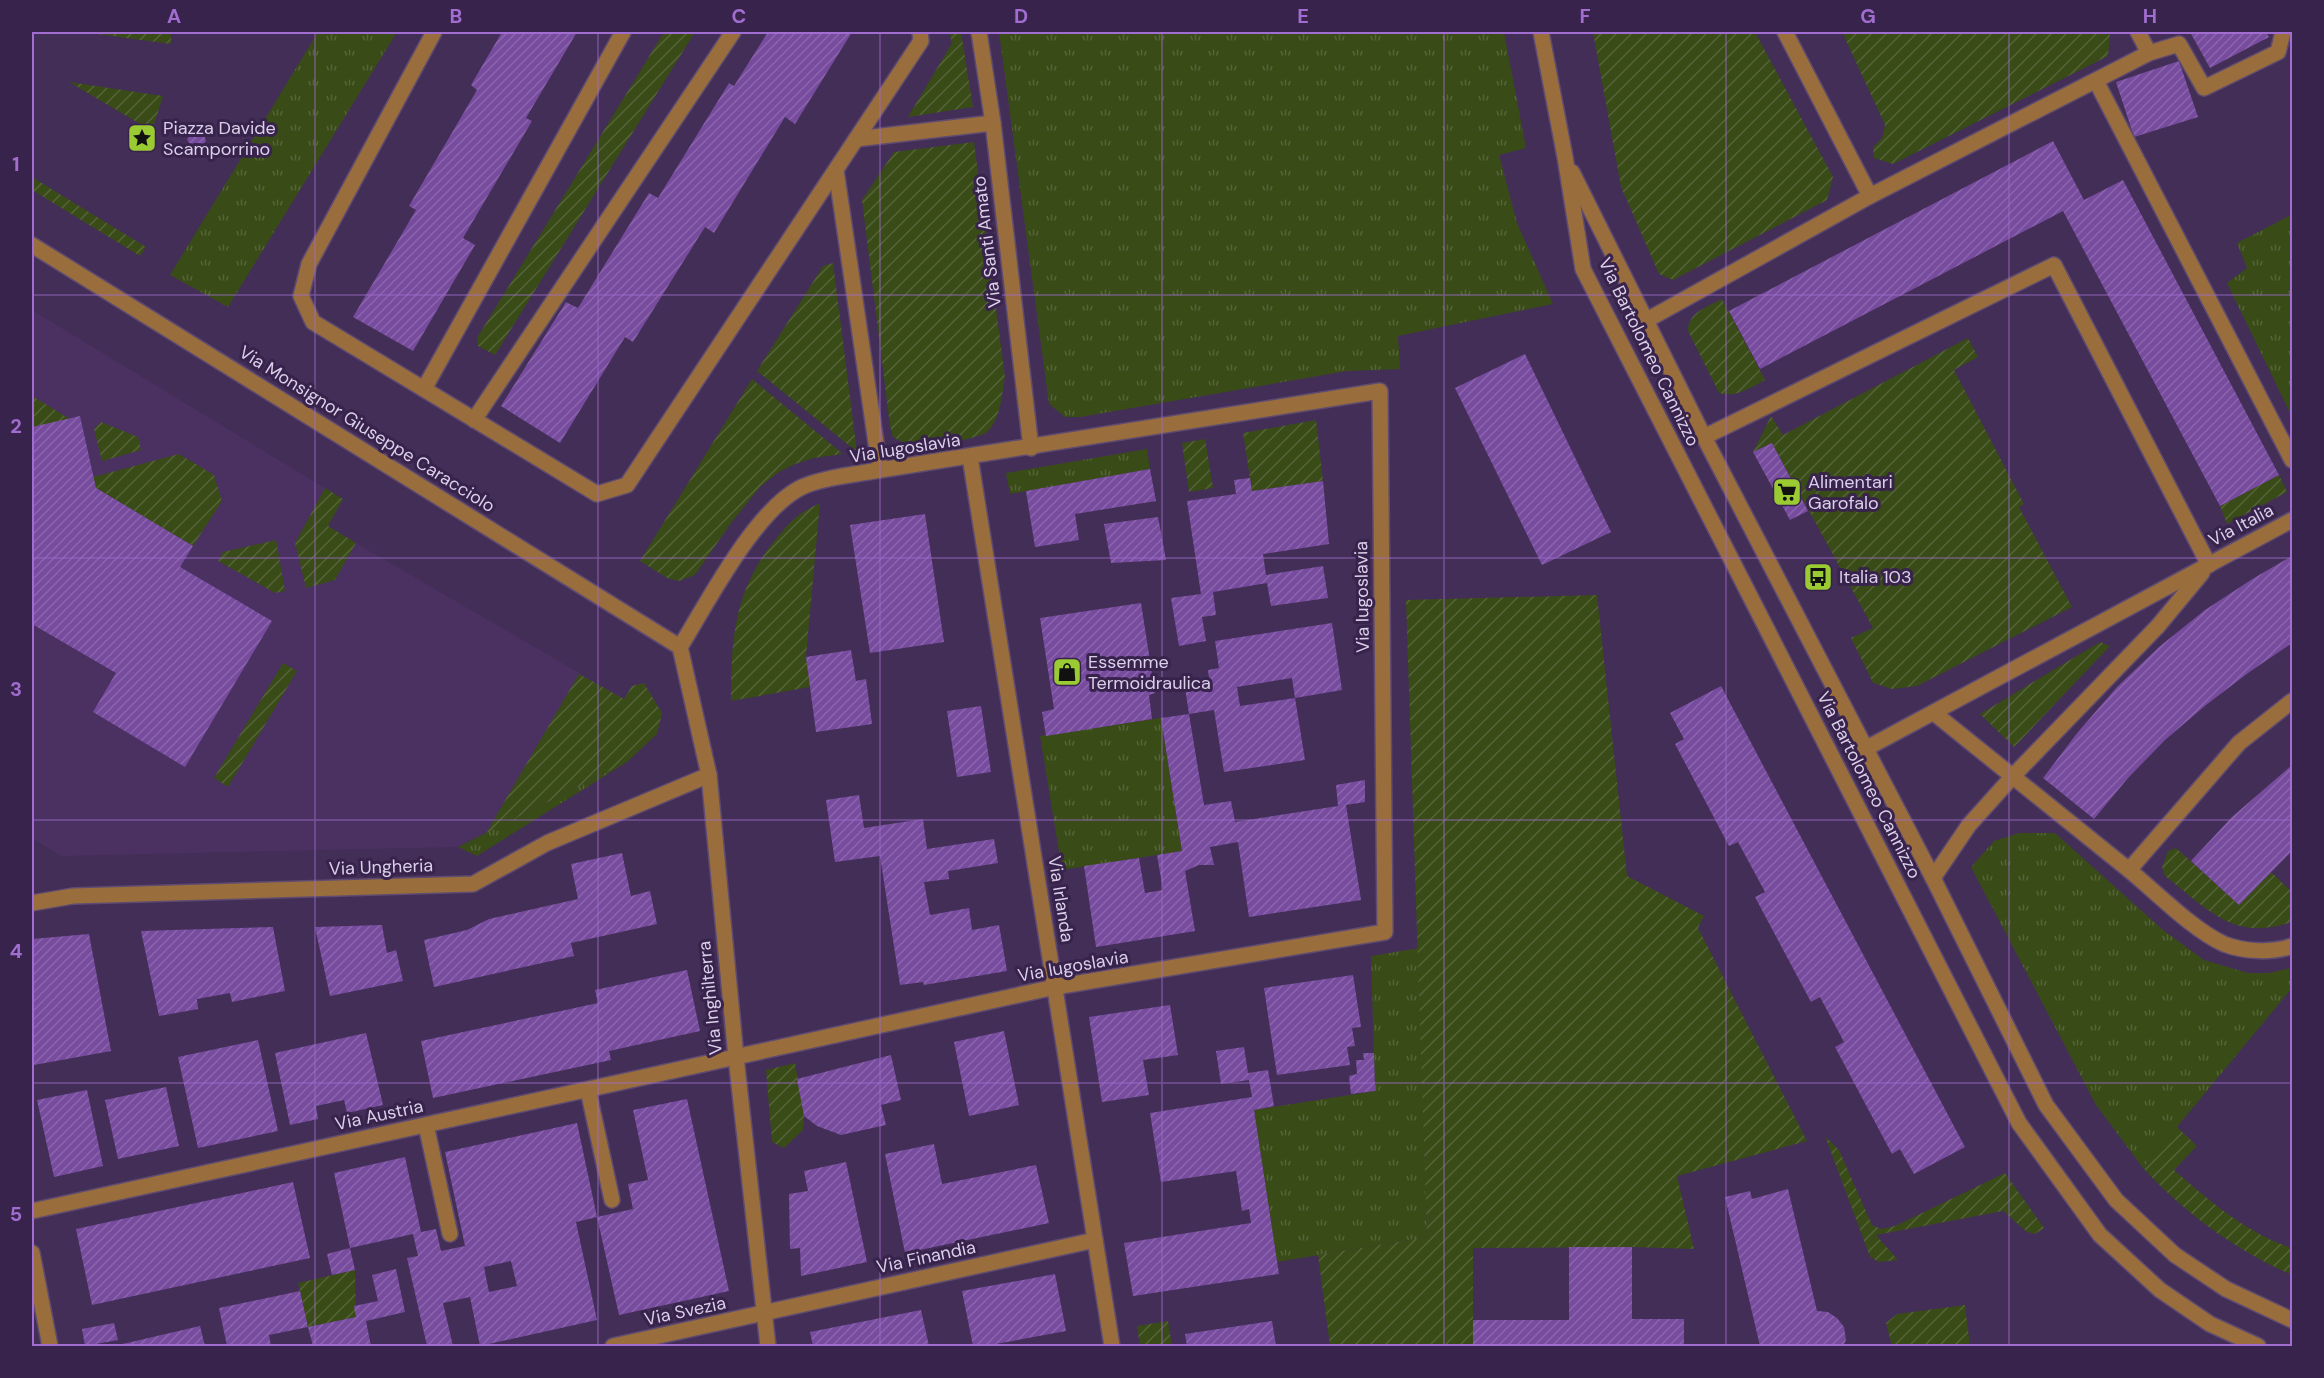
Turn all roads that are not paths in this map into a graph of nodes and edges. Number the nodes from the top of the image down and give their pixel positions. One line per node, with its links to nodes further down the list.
1 (434, 32): 19 (street)
2 (623, 32): 19 (street)
3 (733, 32): 20 (street)
4 (920, 32): 13 (street)
5 (979, 32): 12 (street, Via Santi Amato)
6 (1541, 32): 14 (street, Via Bartolomeo Cannizzo)
7 (1785, 32): 16 (street)
8 (2138, 32): 10 (street)
9 (2283, 32): 10 (street)
10 (2149, 53): 11 (street)
11 (2096, 81): 16 (street); 24 (street)
12 (993, 123): 13 (street); 22 (street, Via Santi Amato)
13 (855, 139): 15 (street)
14 (1565, 158): 18 (street, Via Bartolomeo Cannizzo); 53 (street, Via Bartolomeo Cannizzo)
15 (836, 170): 20 (street); 25 (street)
16 (1870, 196): 18 (street)
17 (32, 245): 28 (street, Via Monsignor Giuseppe Caracciolo)
18 (1647, 320): 21 (street, Via Bartolomeo Cannizzo)
19 (424, 389): 20 (street)
20 (474, 420)
21 (1704, 437): 27 (street); 31 (street, Via Bartolomeo Cannizzo)
22 (1031, 448): 23 (street, Via Iugoslavia); 38 (street, Via Iugoslavia)
23 (970, 457): 25 (street, Via Iugoslavia); 38 (street, Via Irlanda)
24 (2292, 460)
25 (880, 470): 28 (street, Via Iugoslavia)
26 (2292, 520): 27 (street, Via Italia)
27 (2209, 565): 30 (street, Via Italia); 33 (street)
28 (680, 647): 32 (street, Via Inghilterra)
29 (2292, 701): 34 (street)
30 (1934, 713): 31 (street, Via Italia); 33 (street)
31 (1865, 749): 35 (street, Via Bartolomeo Cannizzo)
32 (708, 775): 36 (street, Via Ungheria); 39 (street, Via Inghilterra)
33 (2013, 775): 34 (street); 35 (street)
34 (2129, 870): 37 (street)
35 (1933, 878): 48 (street, Via Bartolomeo Cannizzo)
36 (32, 903)
37 (2292, 946)
38 (1055, 987): 39 (street, Via Iugoslavia); 45 (street, Via Irlanda)
39 (736, 1058): 40 (street, Via Austria); 47 (street, Via Inghilterra)
40 (588, 1090): 41 (street, Via Austria); 42 (street)
41 (426, 1125): 43 (street, Via Austria); 44 (street)
42 (612, 1200)
43 (32, 1211)
44 (450, 1234)
45 (1095, 1240): 47 (street, Via Finandia); 52 (street, Via Irlanda)
46 (32, 1253): 49 (street)
47 (764, 1313): 50 (street, Via Svezia); 51 (street, Via Inghilterra)
48 (2292, 1320)
49 (50, 1347)
50 (613, 1347)
51 (768, 1347)
52 (1112, 1347)
53 (2258, 1347)

